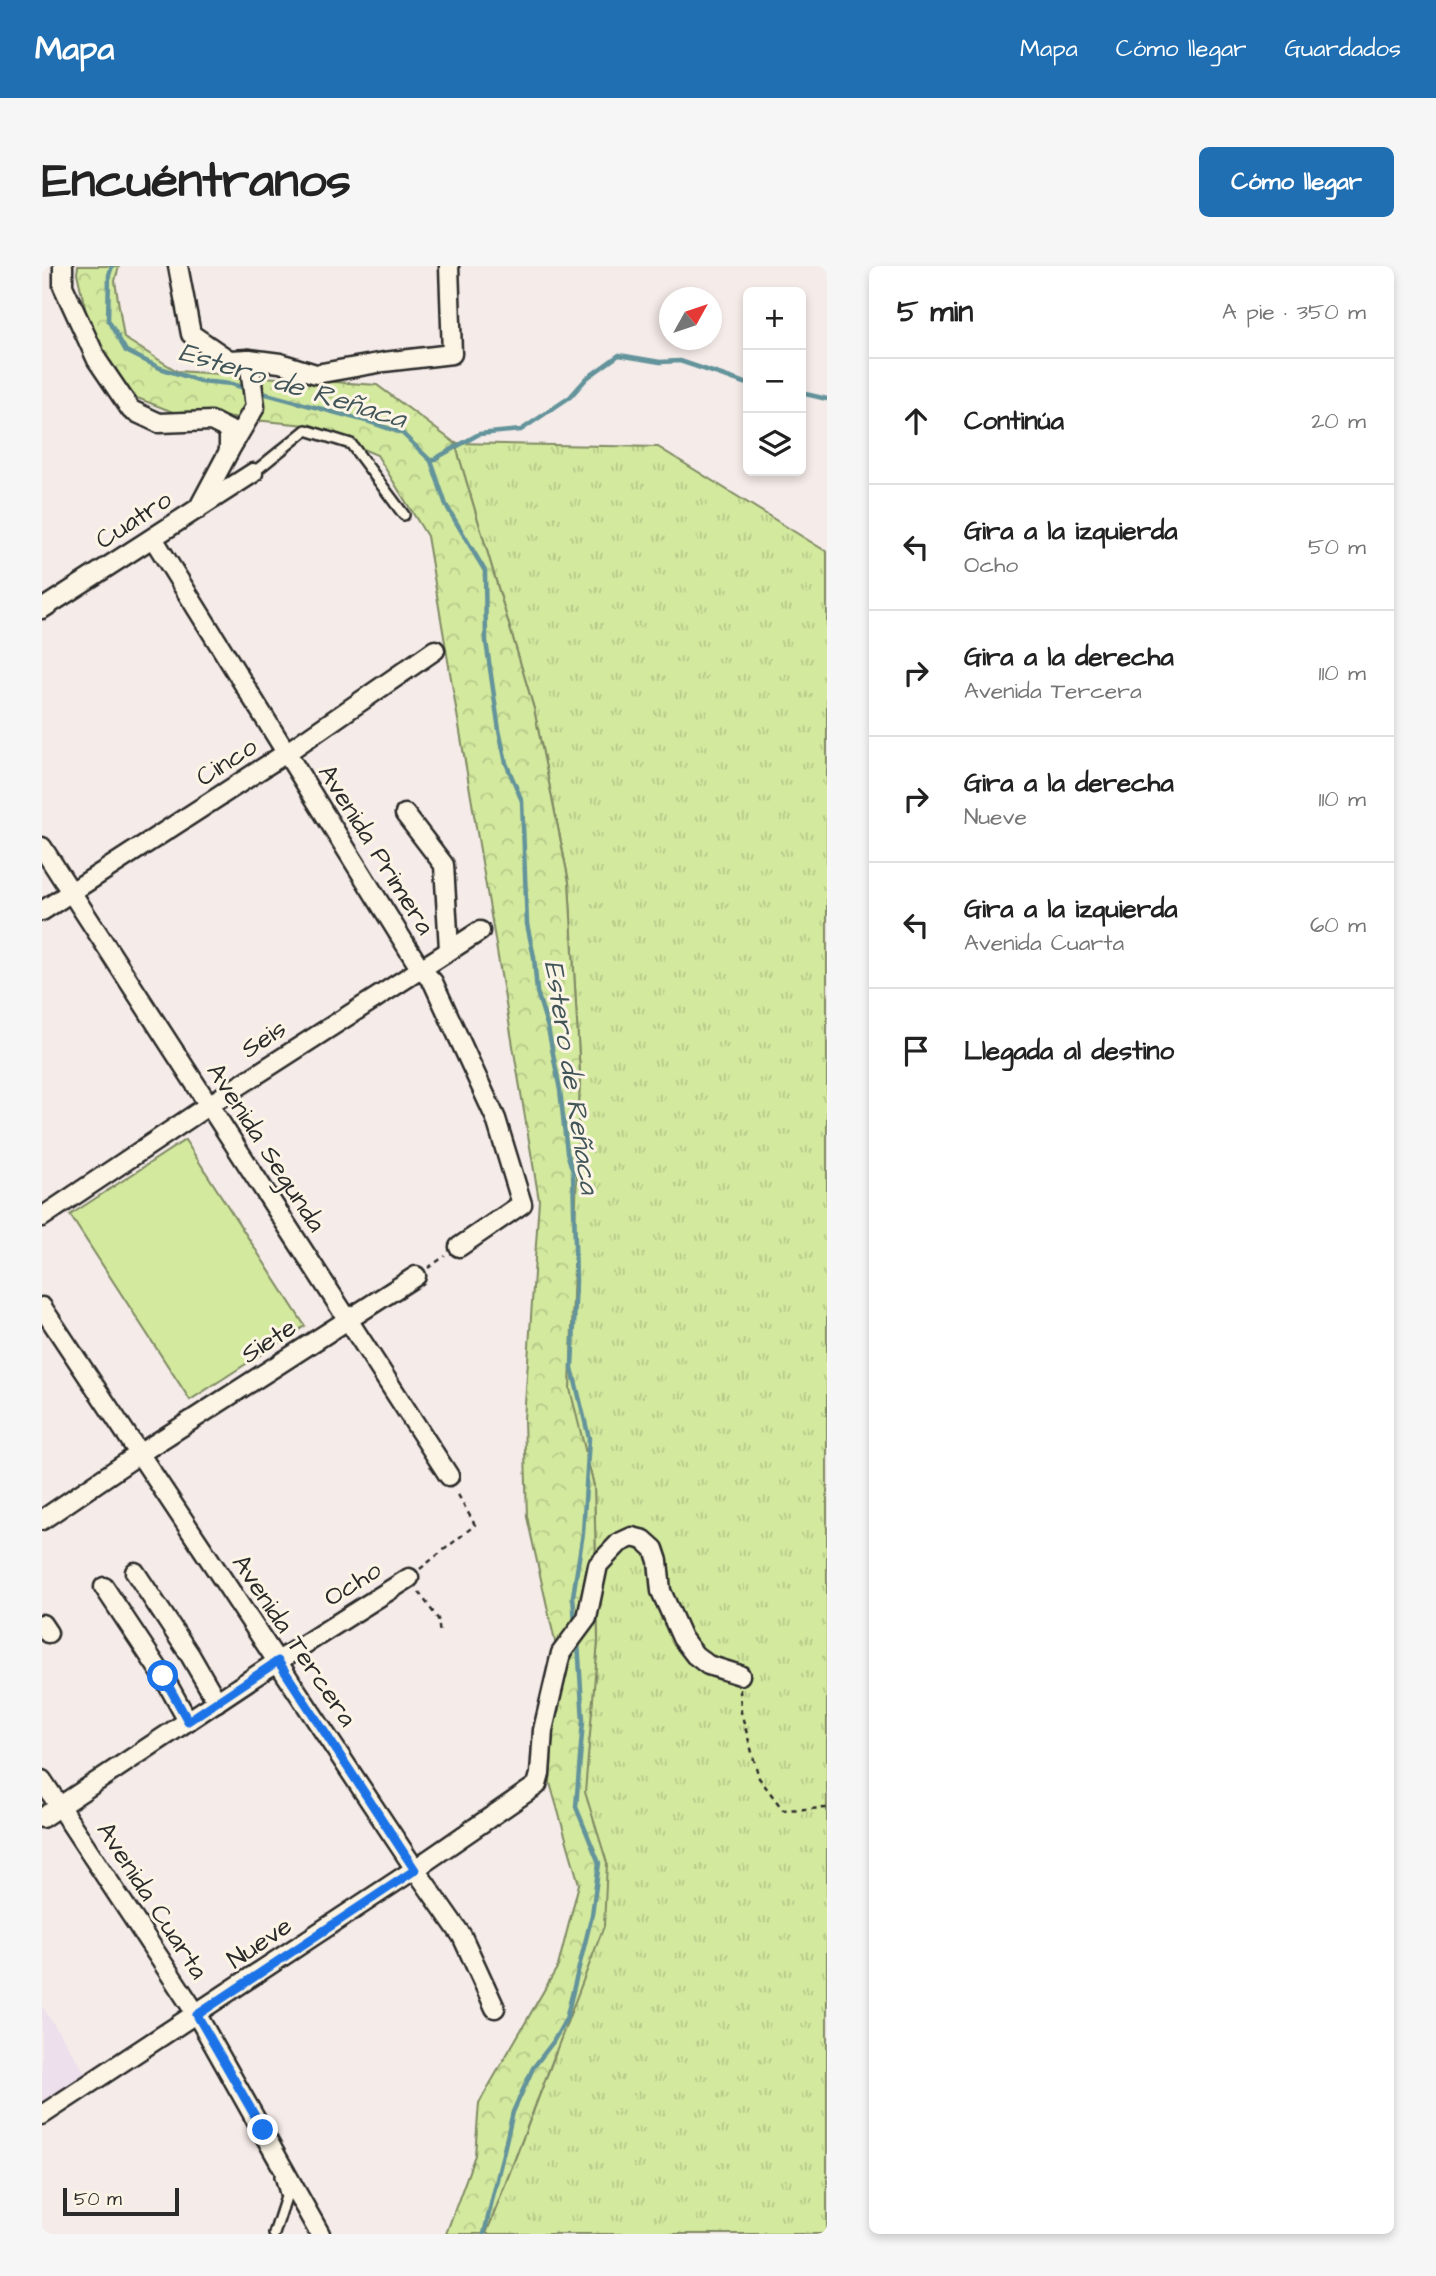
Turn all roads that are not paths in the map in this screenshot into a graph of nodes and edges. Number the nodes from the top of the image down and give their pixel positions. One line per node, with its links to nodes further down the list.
1 (63, 266): 5 (street)
2 (178, 266): 4 (street)
3 (449, 266): 4 (street)
4 (250, 359): 5 (street)
5 (229, 451): 7 (street)
6 (253, 473): 7 (street, Cuatro); 8 (lane)
7 (198, 509): 9 (street, Cuatro)
8 (404, 515)
9 (153, 538): 10 (street, Cuatro); 12 (street, Avenida Primera)
10 (42, 609)
11 (435, 650): 12 (street, Cinco)
12 (286, 752): 15 (street, Cinco); 19 (street, Avenida Primera)
13 (405, 814): 18 (street)
14 (42, 847): 15 (street, Avenida Segunda)
15 (71, 892): 16 (street, Cinco); 20 (street, Avenida Segunda)
16 (42, 911)
17 (480, 930): 18 (street, Seis)
18 (449, 949): 19 (street, Seis)
19 (420, 968): 20 (street, Seis); 22 (street, Avenida Primera)
20 (209, 1105): 21 (street, Seis); 25 (street, Avenida Segunda)
21 (42, 1217)
22 (459, 1247)
23 (416, 1276): 25 (street, Siete)
24 (42, 1307): 26 (street, Avenida Tercera)
25 (348, 1320): 26 (street, Siete); 27 (street, Avenida Segunda)
26 (139, 1454): 28 (street, Siete); 32 (street, Avenida Tercera)
27 (449, 1476)
28 (42, 1520)
29 (135, 1572): 34 (street)
30 (409, 1578): 32 (street, Ocho)
31 (104, 1587): 35 (street)
32 (278, 1661): 34 (street, Ocho); 39 (street, Avenida Tercera)
33 (740, 1675): 39 (street, Nueve)
34 (217, 1702): 35 (street, Ocho)
35 (188, 1721): 37 (street, Ocho)
36 (42, 1780): 37 (street, Avenida Cuarta)
37 (60, 1807): 38 (street, Ocho); 41 (street, Avenida Cuarta)
38 (42, 1818)
39 (415, 1870): 40 (street, Avenida Tercera); 41 (street, Nueve)
40 (495, 2008)
41 (197, 2015): 42 (street, Nueve); 43 (street, Avenida Cuarta)
42 (42, 2115)
43 (271, 2144): 44 (lane); 45 (street, Avenida Cuarta)
44 (274, 2234)
45 (320, 2234)

